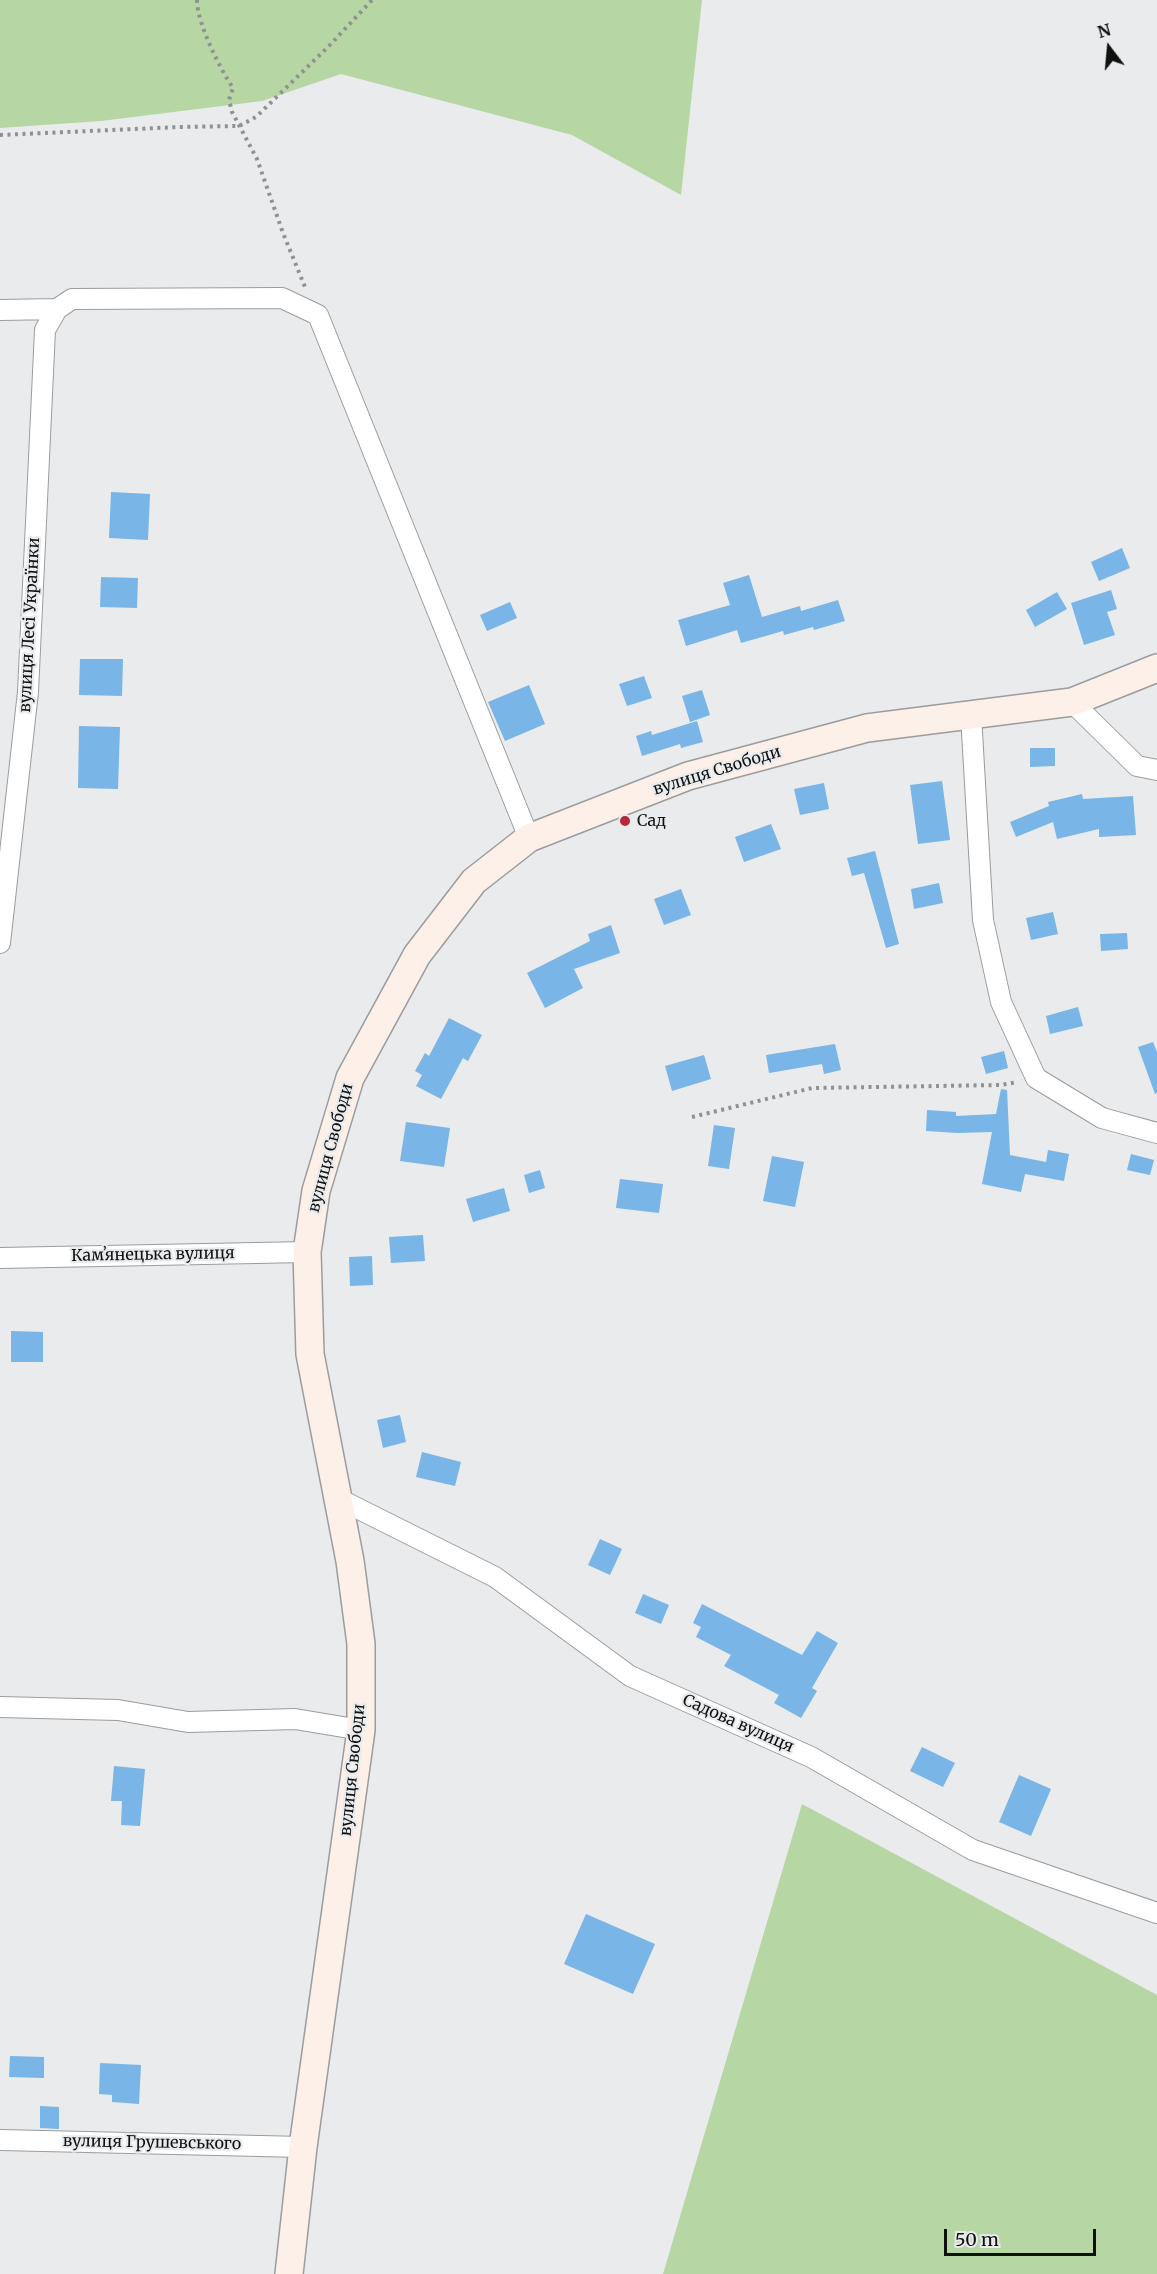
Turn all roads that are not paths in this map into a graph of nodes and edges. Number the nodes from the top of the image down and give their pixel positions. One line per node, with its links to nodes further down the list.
1 (57, 309): 2 (street); 7 (street); 8 (street, вулиця Лесі Українки)
2 (0, 310)
3 (1157, 668): 4 (street, вулиця Свободи)
4 (1072, 702): 5 (street, вулиця Свободи); 6 (street)
5 (971, 715): 7 (street, вулиця Свободи); 9 (street)
6 (1157, 770)
7 (529, 838): 10 (street, вулиця Свободи)
8 (0, 943)
9 (1157, 1133)
10 (307, 1252): 11 (street, Камʼянецька вулиця); 12 (street, вулиця Свободи)
11 (0, 1258)
12 (337, 1498): 14 (street, вулиця Свободи); 15 (street, Садова вулиця)
13 (0, 1707): 14 (street)
14 (361, 1730): 17 (street, вулиця Свободи)
15 (1157, 1913)
16 (0, 2139): 17 (street, вулиця Грушевського)
17 (303, 2147): 18 (street, вулиця Свободи)
18 (290, 2274)

